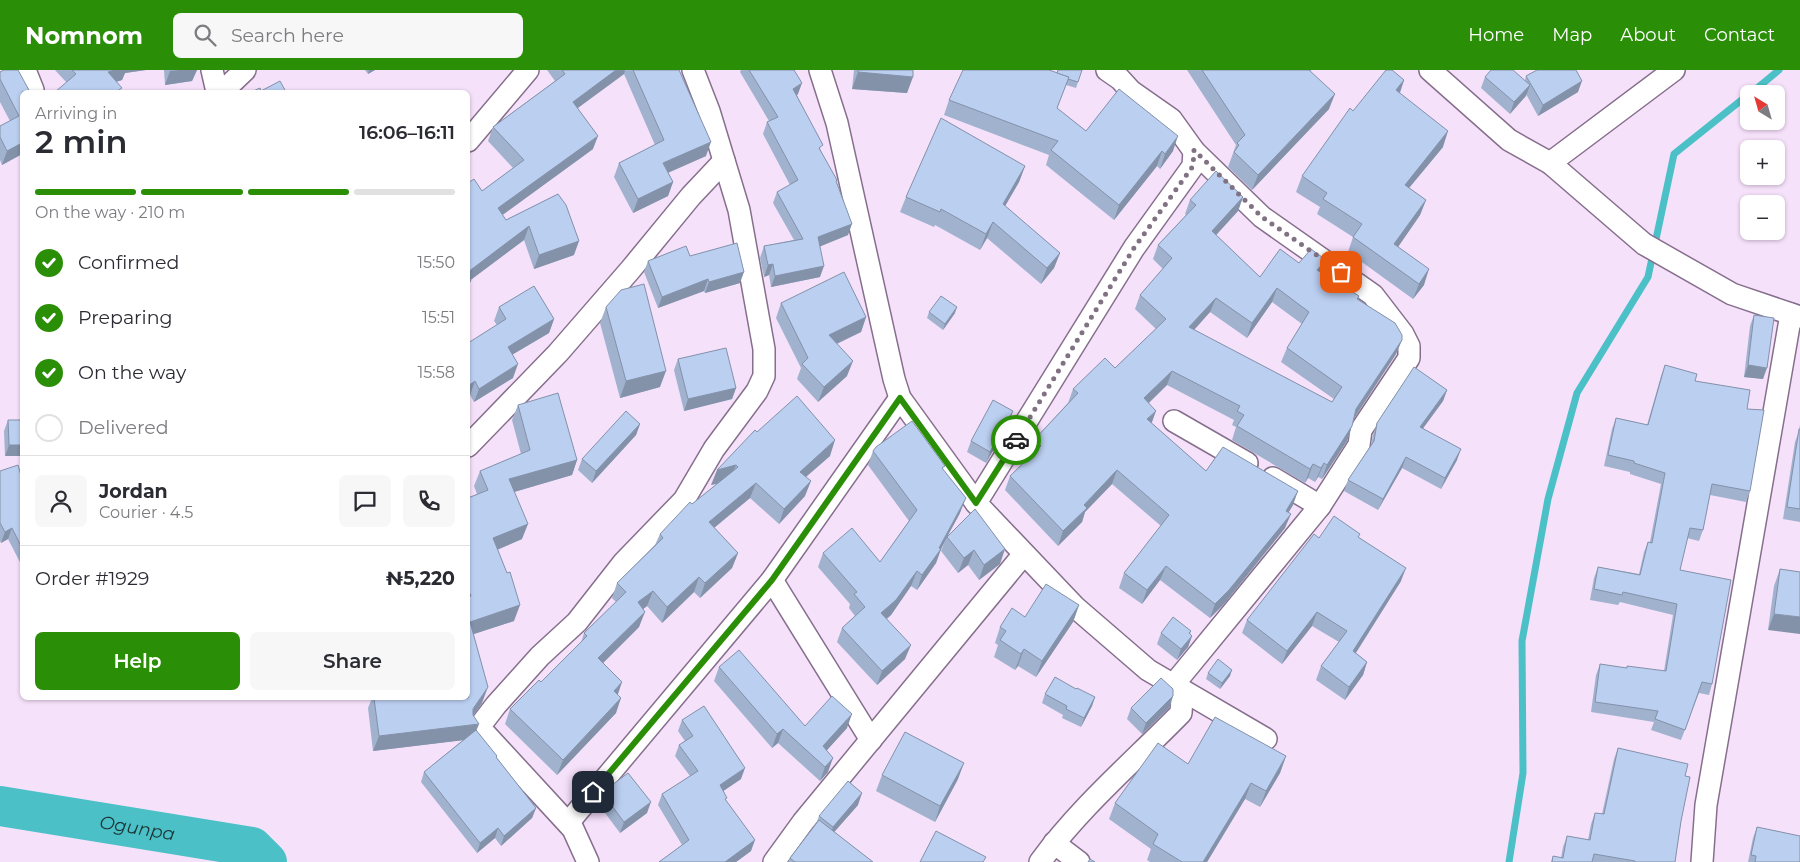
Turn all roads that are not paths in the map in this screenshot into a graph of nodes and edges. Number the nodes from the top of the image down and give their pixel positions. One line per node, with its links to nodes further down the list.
1 (25, 70): 10 (street)
2 (212, 70): 11 (street)
3 (245, 70): 12 (street)
4 (528, 70): 13 (street)
5 (693, 70): 15 (street)
6 (820, 70): 18 (street)
7 (1430, 70): 16 (street)
8 (1674, 70): 16 (street)
9 (1116, 73): 14 (street)
10 (32, 90)
11 (217, 90)
12 (224, 90)
13 (470, 139)
14 (1194, 150): 21 (street); 22 (street)
15 (724, 161): 20 (street); 28 (street)
16 (1550, 163): 17 (street)
17 (1796, 315): 34 (street)
18 (900, 398): 21 (street); 24 (street)
19 (1174, 420): 22 (street)
20 (470, 444)
21 (976, 503): 23 (street)
22 (1320, 506): 25 (street)
23 (1024, 554): 25 (street); 27 (street)
24 (772, 580): 27 (street); 28 (street)
25 (1174, 684): 26 (street); 29 (street)
26 (1266, 739)
27 (871, 740): 31 (street)
28 (568, 823): 30 (street)
29 (1054, 843): 32 (street); 33 (street)
30 (588, 862)
31 (774, 862)
32 (1040, 862)
33 (1079, 862)
34 (1702, 862)

